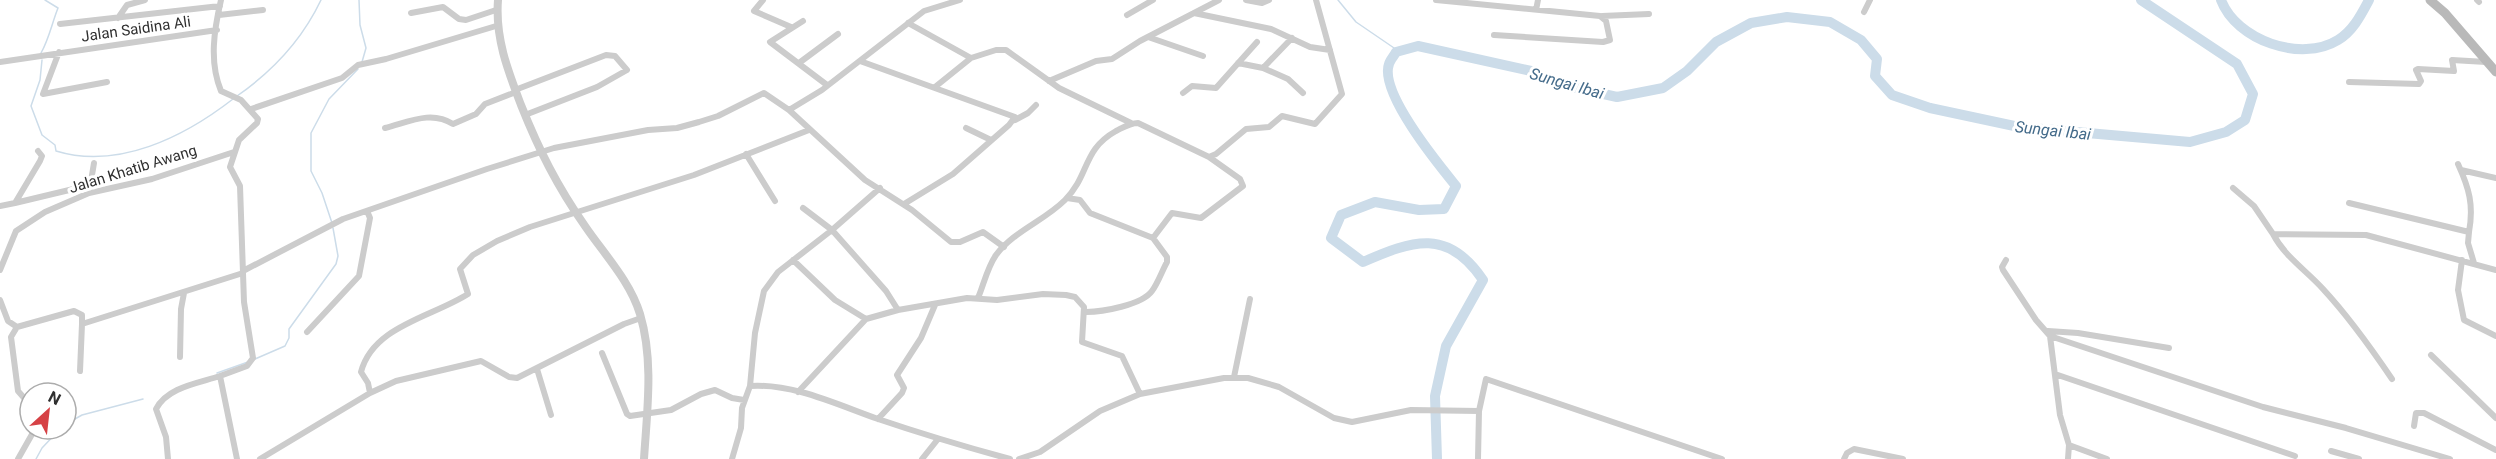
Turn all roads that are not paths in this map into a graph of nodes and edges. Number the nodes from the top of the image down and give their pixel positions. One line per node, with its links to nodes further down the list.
1 (145, 0): 26 (street)
2 (498, 0): 17 (street)
3 (763, 0): 31 (street)
4 (960, 0): 28 (street)
5 (1153, 0): 24 (street)
6 (1219, 0): 20 (street)
7 (1246, 0): 8 (street)
8 (1269, 0)
9 (1316, 0): 38 (street)
10 (1436, 0): 14 (street)
11 (1538, 0): 18 (street)
12 (1870, 0): 19 (street)
13 (2430, 0): 43 (main road)
14 (1464, 2): 18 (street)
15 (220, 3): 23 (street); 26 (street)
16 (263, 10): 23 (street)
17 (496, 10): 21 (street); 30 (street)
18 (1536, 10): 25 (street)
19 (1864, 12)
20 (1194, 13): 35 (street); 36 (street)
21 (411, 14)
22 (1649, 14): 25 (street)
23 (219, 15): 32 (street)
24 (1127, 15)
25 (1602, 16): 34 (street)
26 (118, 18): 29 (street)
27 (803, 21): 31 (street)
28 (908, 23): 41 (street); 42 (street)
29 (60, 24)
30 (496, 26): 54 (street); 58 (street)
31 (791, 27): 45 (street)
32 (217, 30): 39 (street, Jalan Saidina Ali); 58 (street)
33 (838, 34): 45 (street)
34 (1494, 35)
35 (1148, 37): 40 (street); 49 (street)
36 (1292, 38): 38 (street); 47 (street)
37 (1257, 42): 46 (street)
38 (1330, 50): 71 (street)
39 (59, 52): 44 (street, Jalan Saidina Ali); 50 (street)
40 (1203, 56)
41 (971, 58): 49 (street); 53 (street)
42 (860, 61): 52 (street); 53 (street)
43 (2486, 62): 48 (main road); 51 (street)
44 (1, 63)
45 (799, 63): 52 (street)
46 (1238, 63): 47 (street); 55 (street)
47 (1263, 68): 56 (street)
48 (2496, 72)
49 (1049, 81): 62 (street)
50 (107, 82)
51 (2349, 82)
52 (828, 86): 59 (street)
53 (935, 87): 61 (street)
54 (516, 91): 60 (street); 60 (street); 63 (street)
55 (1184, 93)
56 (1303, 93)
57 (1036, 105): 61 (street)
58 (251, 109): 68 (street)
59 (789, 110): 65 (street); 69 (street)
60 (525, 115): 69 (street)
61 (1015, 120): 66 (street)
62 (1131, 123): 71 (street); 76 (street)
63 (385, 128)
64 (966, 128): 66 (street)
65 (809, 130): 70 (street); 74 (street)
66 (991, 141): 80 (street)
67 (38, 151): 78 (street)
68 (234, 152): 94 (street, Jalan Khatib Awang); 96 (street)
69 (539, 152): 83 (street); 84 (street)
70 (746, 154): 77 (street); 84 (street)
71 (1209, 157): 88 (street)
72 (94, 163): 78 (street)
73 (2496, 178): 86 (street)
74 (880, 188): 80 (street); 85 (street)
75 (2233, 188): 87 (street)
76 (1067, 198): 88 (street); 89 (street)
77 (775, 201)
78 (15, 202): 81 (street)
79 (2349, 203): 86 (street)
80 (904, 204): 89 (street)
81 (0, 206)
82 (803, 208): 85 (street)
83 (368, 211): 96 (street); 108 (street)
84 (574, 212): 104 (street); 124 (street)
85 (832, 230): 90 (street); 102 (street)
86 (2469, 232): 93 (street)
87 (2273, 234): 92 (street); 120 (street)
88 (1153, 238): 103 (street)
89 (1004, 247): 98 (street)
90 (793, 260): 105 (street); 121 (street)
91 (2006, 260): 109 (street)
92 (2462, 260): 93 (street); 110 (street)
93 (2474, 263): 95 (street)
94 (0, 270)
95 (2496, 270)
96 (243, 272): 97 (street); 118 (street)
97 (183, 293): 106 (street); 114 (street)
98 (978, 298): 101 (street); 103 (street)
99 (1250, 299): 119 (street)
100 (0, 300): 107 (street)
101 (935, 305): 102 (street); 131 (street)
102 (898, 310): 105 (street)
103 (1086, 312): 125 (street)
104 (641, 318): 115 (street); 129 (street)
105 (866, 319): 123 (street)
106 (82, 324): 107 (street); 116 (street)
107 (17, 327): 122 (street)
108 (308, 332)
109 (2049, 333): 111 (street); 117 (street); 155 (street)
110 (2496, 336)
111 (2169, 348)
112 (602, 353): 129 (street)
113 (2431, 355): 130 (street)
114 (180, 357)
115 (537, 369): 124 (street); 128 (street)
116 (80, 371)
117 (2055, 375): 135 (street); 138 (street)
118 (220, 376): 140 (street); 141 (street)
119 (1234, 378): 125 (street); 127 (street)
120 (2392, 379)
121 (750, 386): 123 (street); 126 (street)
122 (18, 391)
123 (798, 392): 131 (street)
124 (370, 393): 142 (street)
125 (1140, 394): 147 (street)
126 (744, 400): 129 (street); 144 (street)
127 (1479, 411): 148 (street); 149 (street)
128 (551, 415)
129 (647, 415): 143 (street)
130 (2496, 418)
131 (878, 419): 133 (street)
132 (2414, 426): 136 (street)
133 (938, 439): 145 (street); 146 (street)
134 (30, 441): 139 (street)
135 (2069, 445): 152 (street); 153 (street)
136 (2496, 450)
137 (2331, 451): 154 (street)
138 (2295, 456)
139 (18, 459)
140 (168, 459)
141 (237, 459)
142 (260, 459)
143 (644, 459)
144 (732, 459)
145 (922, 459)
146 (1010, 459)
147 (1019, 459)
148 (1478, 459)
149 (1722, 459)
150 (1844, 459): 151 (street)
151 (1903, 459)
152 (2068, 459)
153 (2107, 459)
154 (2359, 459)
155 (2450, 459)

